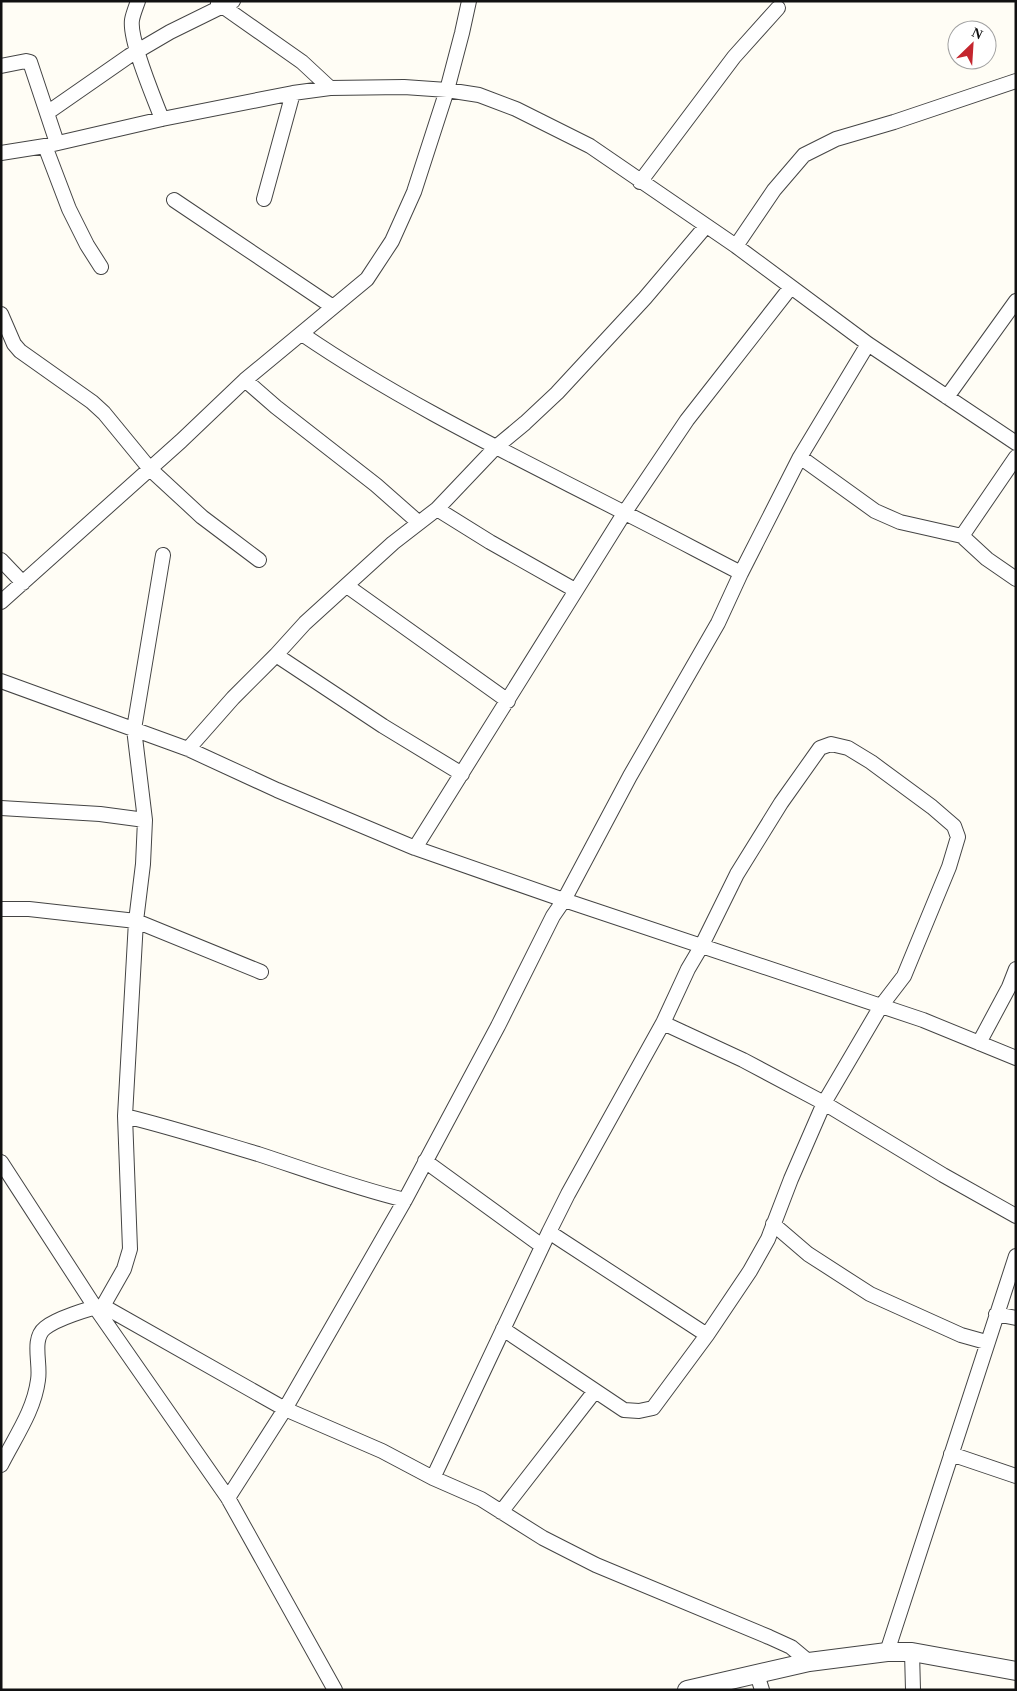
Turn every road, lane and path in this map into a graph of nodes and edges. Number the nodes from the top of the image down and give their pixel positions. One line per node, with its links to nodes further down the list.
1 (138, 1): 5 (street)
2 (469, 1): 9 (street)
3 (224, 2): 5 (street); 8 (street)
4 (778, 8): 15 (street)
5 (138, 51): 11 (street); 12 (street)
6 (1, 66): 11 (street)
7 (1016, 81): 19 (street)
8 (330, 88): 9 (street); 10 (street)
9 (447, 90): 15 (street); 23 (street)
10 (293, 93): 12 (street); 16 (street)
11 (47, 113): 13 (street)
12 (162, 119): 13 (street)
13 (51, 144): 14 (street); 20 (street)
14 (1, 153)
15 (640, 182): 18 (street)
16 (264, 199)
17 (174, 200): 23 (street)
18 (706, 226): 19 (street); 30 (street)
19 (736, 246): 21 (street)
20 (101, 267)
21 (791, 287): 26 (street); 35 (street)
22 (1016, 301): 28 (street)
23 (333, 307): 25 (street)
24 (1, 314): 33 (street)
25 (302, 334): 27 (street); 30 (street)
26 (868, 344): 28 (street); 31 (street)
27 (245, 380): 33 (street); 36 (street)
28 (947, 397): 29 (street)
29 (1016, 443)
30 (495, 448): 34 (street); 35 (street)
31 (800, 457): 37 (street); 41 (street)
32 (1016, 457): 37 (street)
33 (150, 469): 40 (street); 43 (street)
34 (437, 509): 36 (street); 45 (street)
35 (625, 512): 41 (street); 45 (street)
36 (418, 522): 44 (street)
37 (962, 536): 42 (street)
38 (163, 555): 50 (street)
39 (1, 560): 43 (street)
40 (259, 560)
41 (741, 573): 56 (street)
42 (1016, 579)
43 (23, 583): 46 (street)
44 (346, 586): 47 (street); 49 (street)
45 (575, 590): 49 (street)
46 (1, 602)
47 (276, 655): 51 (street); 52 (street)
48 (1, 682): 50 (street)
49 (508, 701): 52 (street)
50 (134, 729): 51 (street); 54 (street)
51 (188, 749): 55 (street)
52 (462, 774): 55 (street)
53 (1, 808): 54 (street)
54 (145, 820): 58 (street)
55 (415, 848): 56 (street)
56 (564, 900): 59 (street); 68 (street)
57 (1, 909): 58 (street)
58 (136, 921): 61 (street); 67 (street)
59 (701, 947): 62 (street); 62 (street); 63 (street)
60 (1016, 969): 64 (street)
61 (261, 972)
62 (881, 1006): 64 (street); 66 (street)
63 (663, 1023): 66 (street); 73 (street)
64 (979, 1043): 65 (street)
65 (1016, 1058)
66 (824, 1103): 71 (street); 72 (street)
67 (125, 1116): 70 (street); 76 (street)
68 (426, 1161): 70 (street); 74 (street)
69 (1, 1162): 76 (street)
70 (405, 1200): 83 (street)
71 (1016, 1216)
72 (773, 1224): 80 (street); 81 (street)
73 (549, 1232): 74 (street); 80 (street)
74 (542, 1246): 79 (street)
75 (1016, 1256): 77 (street)
76 (99, 1306): 83 (street); 85 (street); 88 (street)
77 (996, 1314): 78 (street); 81 (street)
78 (1016, 1318)
79 (503, 1330): 82 (street); 87 (street)
80 (707, 1335): 82 (street)
81 (986, 1342): 84 (street)
82 (595, 1391): 89 (street)
83 (285, 1409): 87 (street); 88 (street)
84 (951, 1454): 86 (street); 90 (street)
85 (1, 1464)
86 (1016, 1476)
87 (433, 1478): 89 (street)
88 (228, 1498): 95 (street)
89 (501, 1512): 92 (street)
90 (886, 1652): 91 (street); 92 (street)
91 (912, 1652): 93 (street); 97 (street)
92 (810, 1662): 94 (street)
93 (1016, 1671)
94 (760, 1682): 96 (street)
95 (335, 1690)
96 (687, 1690)
97 (913, 1690)

